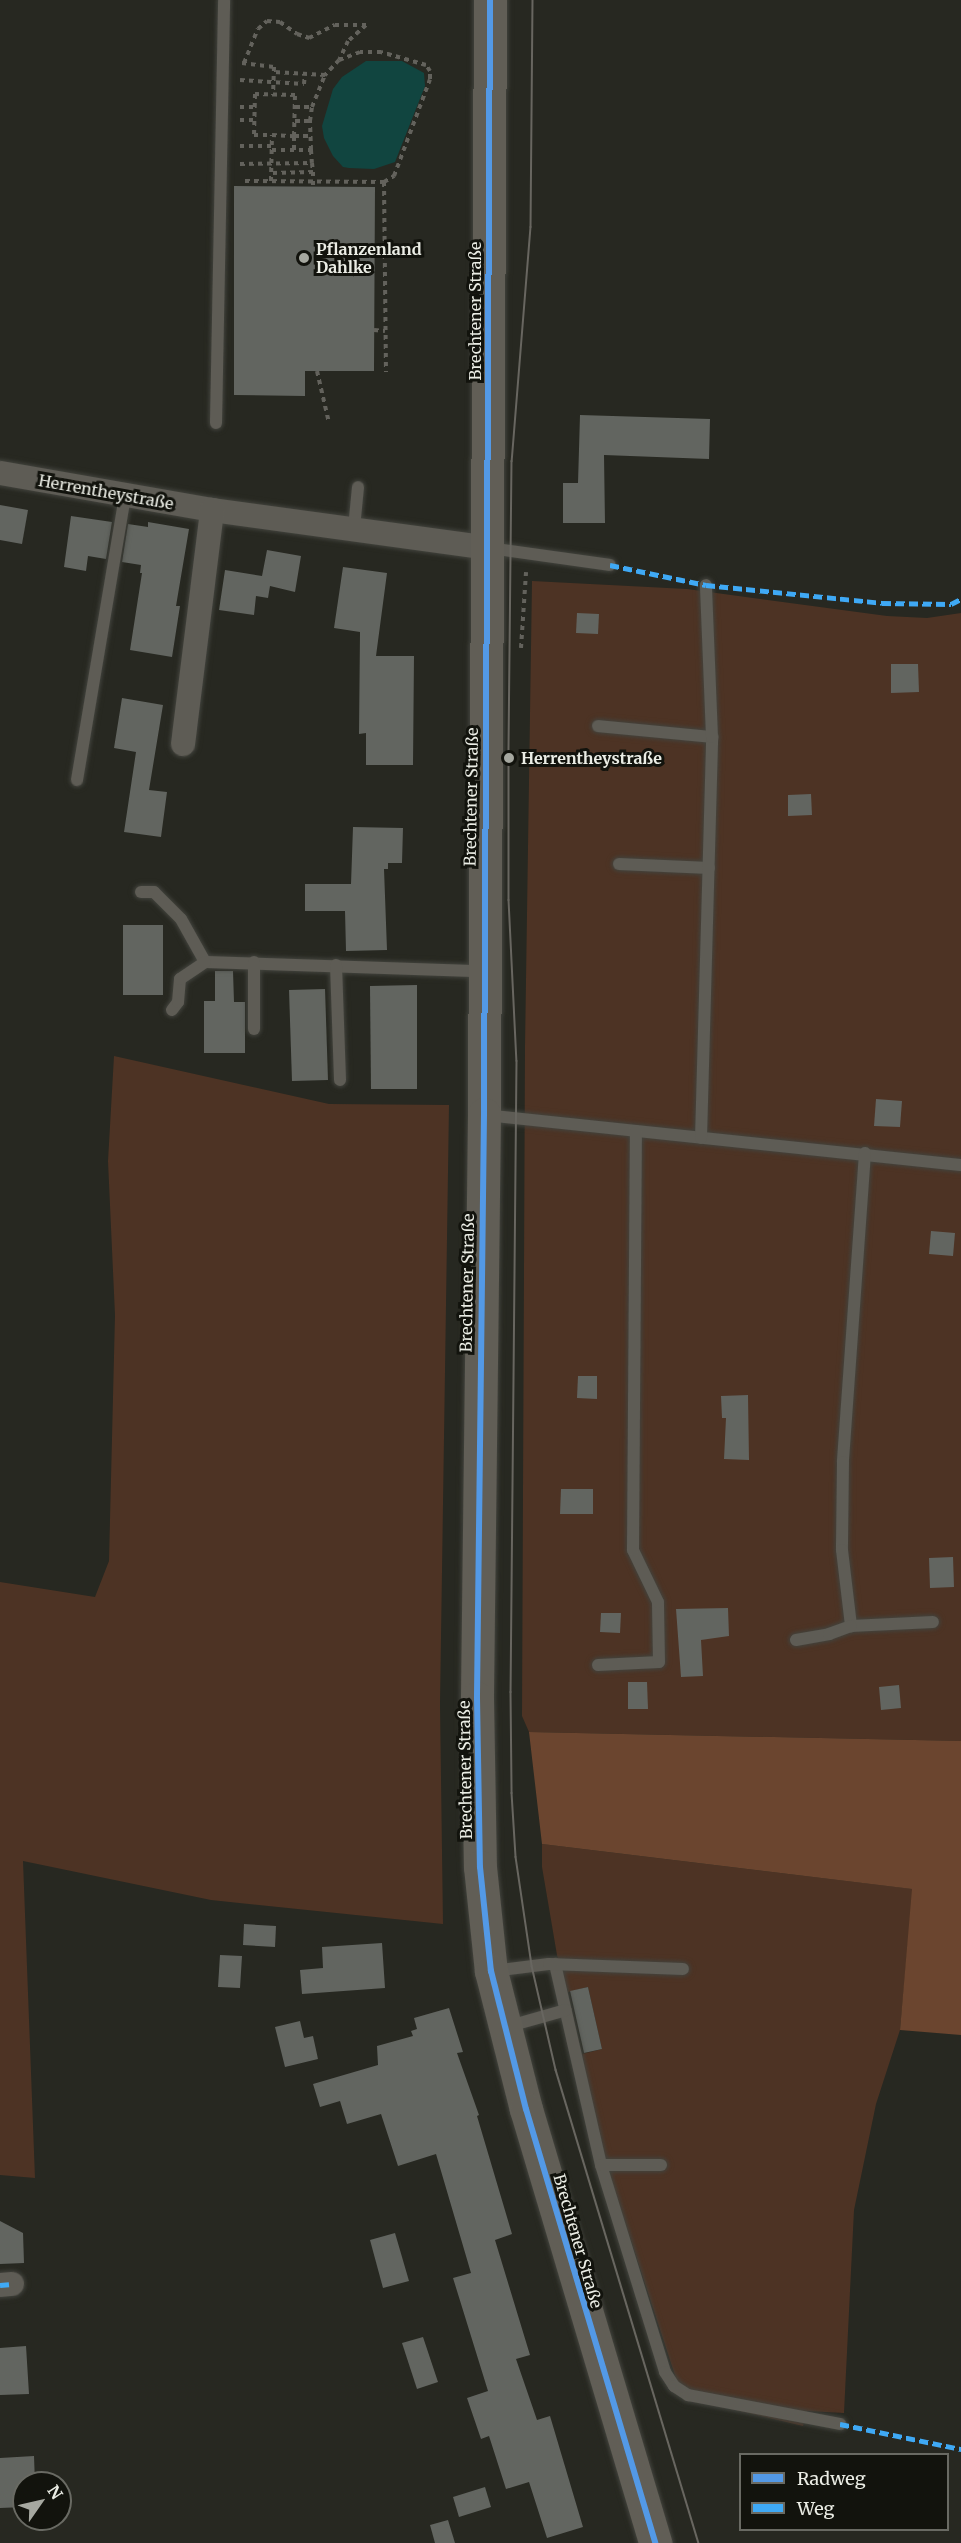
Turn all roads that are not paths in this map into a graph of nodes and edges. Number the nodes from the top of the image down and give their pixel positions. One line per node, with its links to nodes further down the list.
1 (224, 0): 3 (lane)
2 (490, 0): 9 (main road, Brechtener Straße)
3 (216, 423)
4 (0, 472): 6 (street, Herrentheystraße)
5 (358, 487): 8 (lane)
6 (124, 495): 7 (street, Herrentheystraße); 15 (lane)
7 (212, 510): 8 (street, Herrentheystraße); 14 (street)
8 (354, 528): 9 (street, Herrentheystraße)
9 (488, 548): 10 (lane); 22 (main road, Brechtener Straße)
10 (610, 565)
11 (706, 585): 13 (lane)
12 (598, 726): 13 (lane)
13 (712, 737): 17 (lane)
14 (183, 744)
15 (77, 780)
16 (619, 864): 17 (lane)
17 (709, 868): 28 (lane)
18 (141, 892): 19 (lane)
19 (205, 962): 20 (lane); 23 (lane)
20 (254, 962): 21 (lane); 24 (lane)
21 (336, 966): 22 (lane); 25 (lane)
22 (482, 971): 26 (main road, Brechtener Straße)
23 (172, 1010)
24 (254, 1029)
25 (340, 1080)
26 (484, 1114): 27 (lane); 37 (main road, Brechtener Straße)
27 (636, 1131): 28 (lane); 34 (lane)
28 (701, 1138): 29 (lane)
29 (865, 1153): 30 (lane); 32 (lane)
30 (961, 1165)
31 (933, 1622): 32 (lane)
32 (851, 1626): 33 (lane)
33 (796, 1640)
34 (598, 1665)
35 (555, 1964): 36 (lane); 37 (lane); 38 (lane)
36 (683, 1969)
37 (491, 1971): 39 (main road, Brechtener Straße)
38 (566, 2010): 39 (lane); 40 (lane)
39 (505, 2027): 43 (main road, Brechtener Straße)
40 (601, 2165): 41 (lane); 42 (lane)
41 (661, 2165)
42 (840, 2424)
43 (655, 2543)

